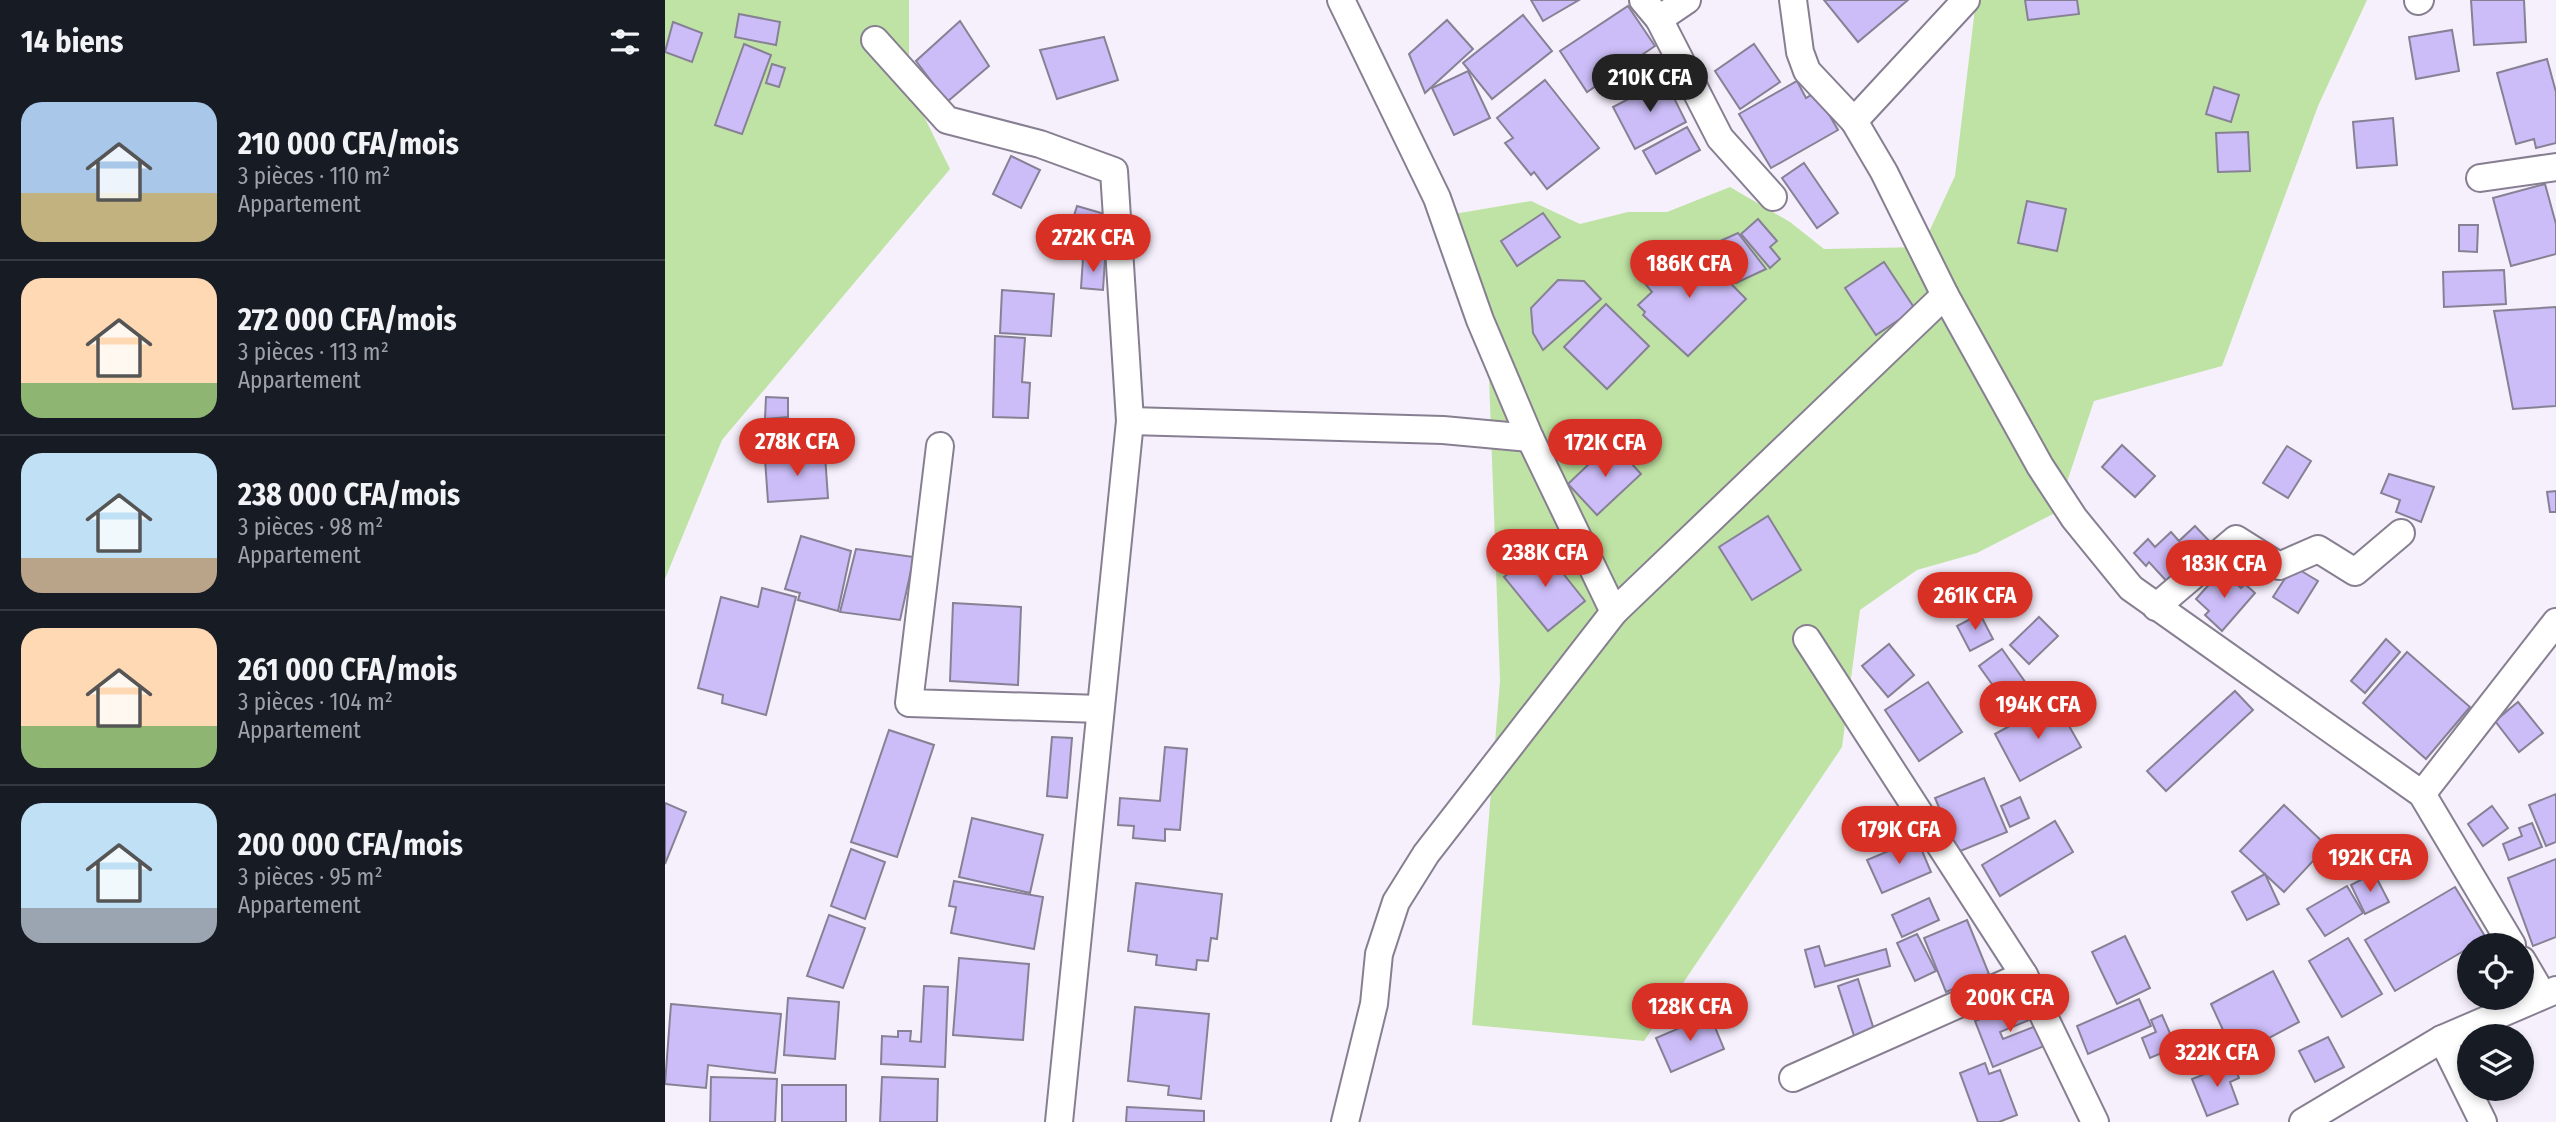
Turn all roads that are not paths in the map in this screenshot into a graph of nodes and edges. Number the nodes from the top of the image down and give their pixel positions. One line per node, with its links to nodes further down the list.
1 (1341, 0): 13 (street)
2 (1687, 0): 5 (street)
3 (1793, 0): 7 (street)
4 (1966, 0): 7 (street)
5 (1651, 10): 10 (street)
6 (875, 40): 12 (street)
7 (1854, 121): 11 (street)
8 (2556, 167): 9 (street)
9 (2480, 178)
10 (1773, 197)
11 (1945, 295): 16 (street); 17 (street)
12 (1130, 421): 13 (street); 20 (street)
13 (1530, 438): 17 (street)
14 (940, 446): 20 (street)
15 (2401, 533): 16 (street)
16 (2156, 607): 21 (street)
17 (1614, 612): 29 (street)
18 (2556, 622): 21 (street)
19 (1807, 639): 24 (street)
20 (1100, 709): 28 (street)
21 (2421, 794): 22 (street)
22 (2505, 933)
23 (2534, 974): 25 (street)
24 (2024, 975): 27 (street); 30 (street)
25 (2549, 992): 26 (street)
26 (2442, 1039): 31 (street); 32 (street)
27 (1794, 1078)
28 (1059, 1122)
29 (1345, 1122)
30 (2095, 1122)
31 (2302, 1122)
32 (2483, 1122)

